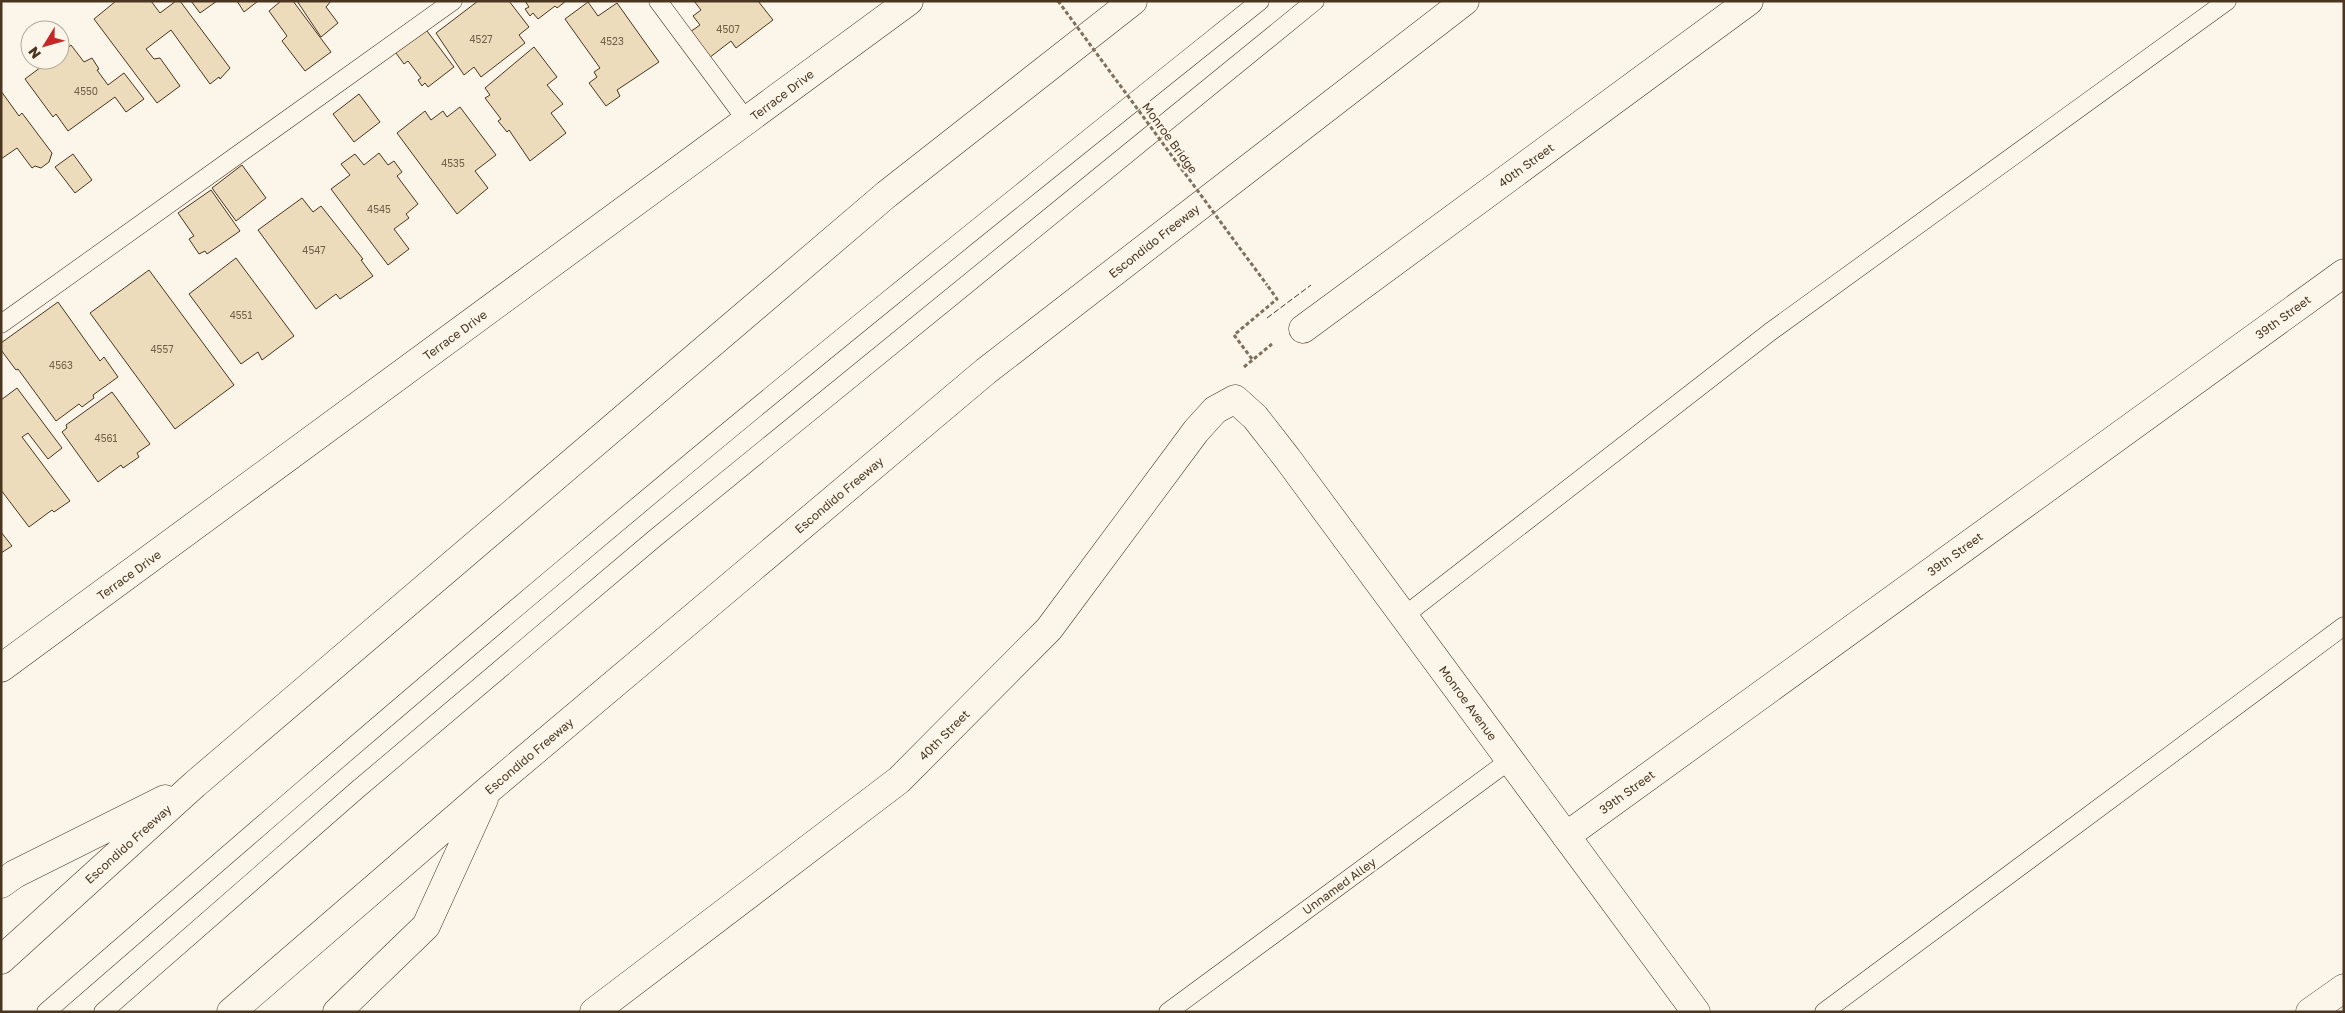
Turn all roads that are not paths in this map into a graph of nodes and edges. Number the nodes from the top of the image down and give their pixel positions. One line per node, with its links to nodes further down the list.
1 (453, 1): 12 (lane)
2 (658, 1): 10 (lane)
3 (909, 1): 10 (main road, Terrace Drive)
4 (1133, 1): 19 (main road, Escondido Freeway)
5 (1260, 1): 25 (lane)
6 (1315, 1): 26 (lane)
7 (1465, 1): 20 (main road, Escondido Freeway)
8 (1749, 1): 13 (main road, 40th Street)
9 (2227, 1): 15 (lane)
10 (747, 122): 17 (main road, Terrace Drive)
11 (2344, 273): 21 (main road, 39th Street)
12 (1, 324)
13 (1303, 329)
14 (1235, 399): 15 (main road, Monroe Avenue); 29 (main road, 40th Street)
15 (1404, 616): 18 (main road, Monroe Avenue)
16 (2344, 626): 32 (lane)
17 (1, 668)
18 (1510, 760): 21 (main road, Monroe Avenue); 30 (lane, Unnamed Alley)
19 (195, 784): 22 (main road); 23 (main road, Escondido Freeway)
20 (487, 790): 27 (main road, Escondido Freeway); 28 (main road)
21 (1566, 836): 31 (main road, Monroe Avenue)
22 (1, 884)
23 (1, 960)
24 (2344, 988): 33 (main road)
25 (46, 1012)
26 (103, 1012)
27 (232, 1012)
28 (337, 1012)
29 (594, 1012)
30 (1168, 1012)
31 (1696, 1012)
32 (1824, 1012)
33 (2310, 1012)

